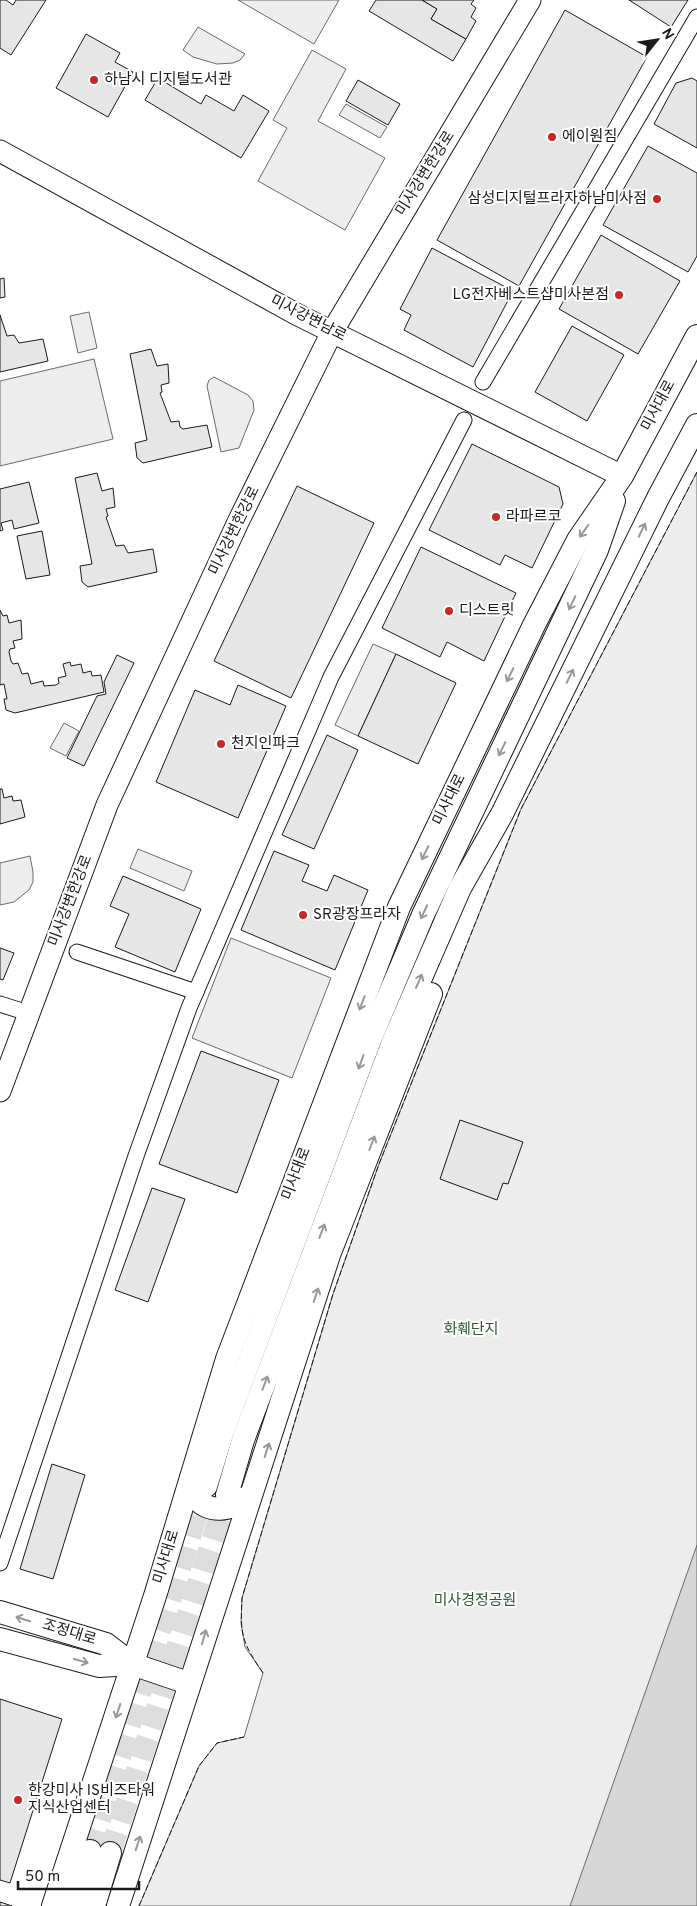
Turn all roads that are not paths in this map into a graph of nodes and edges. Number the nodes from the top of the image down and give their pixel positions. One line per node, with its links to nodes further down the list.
1 (530, 0): 4 (street, 미사강변한강로)
2 (697, 18): 6 (street)
3 (0, 151): 4 (street, 미사강변남로)
4 (332, 332): 9 (street, 미사강변남로); 14 (street, 미사강변한강로)
5 (697, 336): 9 (main road, 미사대로)
6 (483, 382)
7 (464, 420): 12 (street)
8 (697, 425): 10 (main road, one-way to 8)
9 (622, 476): 16 (main road, 미사대로, one-way to 16)
10 (502, 814): 17 (main road, one-way to 10); 18 (main road, one-way to 10)
11 (77, 952): 12 (street)
12 (196, 992): 19 (street)
13 (0, 1004): 14 (street)
14 (28, 1013): 15 (street, 미사강변한강로)
15 (0, 1091)
16 (198, 1482): 17 (main road); 22 (main road, 미사대로)
17 (254, 1488): 23 (main road, one-way to 17)
18 (227, 1495)
19 (0, 1563)
20 (0, 1612): 22 (main road, 조정대로, one-way to 20)
21 (0, 1639): 22 (main road, 조정대로, one-way to 22)
22 (132, 1664): 23 (main road, 조정대로); 24 (main road, 미사대로, one-way to 24)
23 (188, 1683): 27 (main road, one-way to 23)
24 (53, 1906)
25 (72, 1906): 26 (main road)
26 (94, 1906)
27 (118, 1906)

